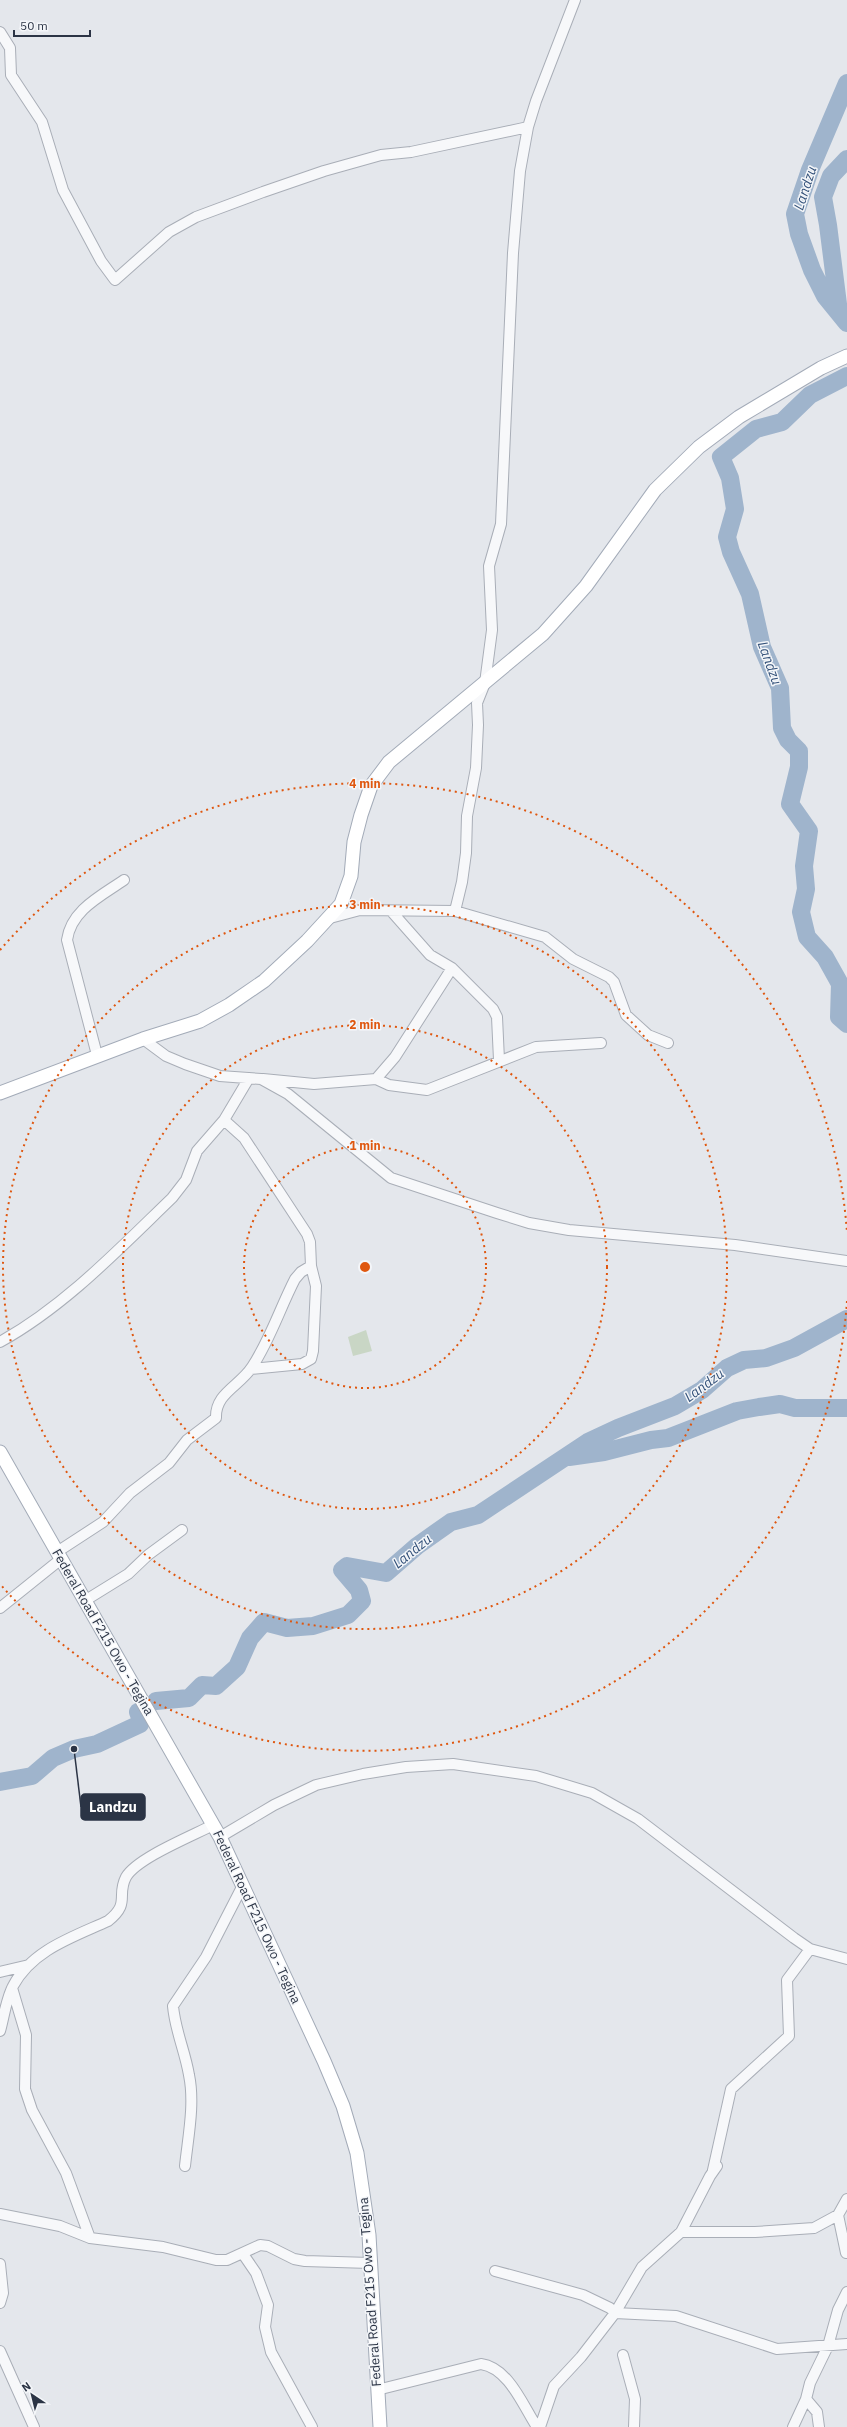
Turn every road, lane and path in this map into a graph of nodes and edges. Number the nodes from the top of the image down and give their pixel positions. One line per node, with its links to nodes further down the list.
1 (575, 0): 3 (street)
2 (0, 32): 3 (street)
3 (528, 127): 5 (street)
4 (847, 356): 5 (main road)
5 (485, 683): 7 (street); 9 (main road)
6 (124, 880): 14 (street)
7 (455, 911): 8 (street); 13 (street)
8 (392, 912): 9 (street); 10 (street)
9 (330, 918): 11 (main road)
10 (452, 968): 15 (street); 18 (street)
11 (142, 1038): 14 (main road); 16 (street)
12 (601, 1043): 15 (street)
13 (668, 1043)
14 (97, 1055): 19 (main road)
15 (499, 1060): 18 (street)
16 (249, 1078): 17 (street); 20 (street)
17 (261, 1079): 18 (street); 21 (street)
18 (376, 1079)
19 (0, 1093)
20 (224, 1120): 22 (street); 23 (street)
21 (847, 1260)
22 (311, 1266): 24 (street); 24 (street)
23 (0, 1342)
24 (251, 1369): 27 (street)
25 (0, 1452): 27 (main road, Federal Road F215 Owo - Tegina)
26 (182, 1530): 28 (street)
27 (59, 1556): 28 (main road, Federal Road F215 Owo - Tegina); 29 (street)
28 (86, 1600): 30 (main road, Federal Road F215 Owo - Tegina)
29 (0, 1608)
30 (213, 1825): 31 (main road, Federal Road F215 Owo - Tegina); 35 (street)
31 (220, 1837): 32 (main road, Federal Road F215 Owo - Tegina); 33 (street)
32 (243, 1886): 39 (street); 47 (main road, Federal Road F215 Owo - Tegina)
33 (810, 1949): 34 (street); 43 (street)
34 (847, 1959)
35 (29, 1965): 36 (street); 37 (street)
36 (0, 1972)
37 (12, 1987): 38 (street); 44 (street)
38 (0, 2031)
39 (185, 2166)
40 (847, 2198): 42 (street)
41 (0, 2214): 44 (street)
42 (838, 2215): 43 (street); 46 (street)
43 (681, 2232): 52 (street)
44 (90, 2238): 45 (street)
45 (243, 2254): 47 (street); 60 (street)
46 (847, 2254)
47 (370, 2263): 57 (main road, Federal Road F215 Owo - Tegina)
48 (0, 2264): 51 (street)
49 (495, 2271): 52 (street)
50 (847, 2292): 54 (street)
51 (0, 2303)
52 (615, 2313): 54 (street); 63 (street)
53 (847, 2344): 54 (street)
54 (828, 2346): 58 (street)
55 (0, 2351): 59 (street)
56 (623, 2355): 64 (street)
57 (377, 2390): 61 (main road, Federal Road F215 Owo - Tegina); 62 (street)
58 (806, 2400): 65 (street); 66 (street)
59 (34, 2427)
60 (312, 2427)
61 (380, 2427)
62 (537, 2427)
63 (540, 2427)
64 (634, 2427)
65 (793, 2427)
66 (819, 2427)

